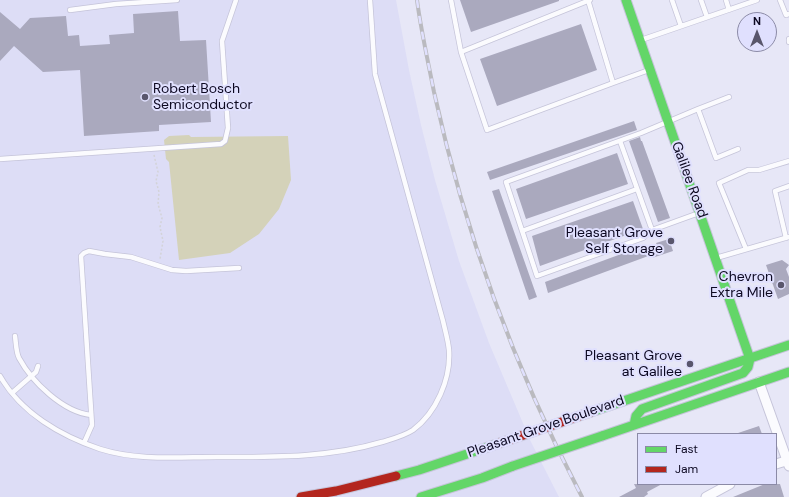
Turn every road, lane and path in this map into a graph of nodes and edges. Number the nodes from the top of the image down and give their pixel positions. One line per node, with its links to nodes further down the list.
1 (177, 0): 12 (lane)
2 (236, 0): 25 (lane)
3 (370, 0): 50 (lane)
4 (451, 0): 18 (lane)
5 (589, 0): 18 (lane); 20 (lane)
6 (626, 0): 17 (main road, Galilee Road)
7 (672, 0): 16 (lane)
8 (701, 0): 15 (lane)
9 (726, 0): 13 (lane)
10 (756, 0): 13 (lane)
11 (780, 0): 14 (lane)
12 (70, 10)
13 (729, 10): 15 (lane)
14 (789, 14)
15 (707, 17): 16 (lane)
16 (681, 26): 17 (lane)
17 (640, 41): 19 (main road, Galilee Road)
18 (461, 52): 20 (lane)
19 (650, 70): 20 (lane); 23 (main road, Galilee Road)
20 (613, 83)
21 (729, 97): 22 (lane)
22 (698, 109): 23 (lane); 26 (lane)
23 (668, 121): 24 (lane); 31 (main road, Galilee Road)
24 (620, 140): 30 (lane); 33 (lane)
25 (154, 149): 27 (lane); 37 (path)
26 (738, 149)
27 (0, 159)
28 (789, 161): 35 (lane)
29 (789, 186): 34 (lane)
30 (637, 189): 32 (lane); 33 (lane)
31 (700, 212): 32 (lane); 36 (main road, Galilee Road)
32 (652, 230): 33 (lane)
33 (522, 231)
34 (788, 237): 35 (lane)
35 (746, 249): 36 (lane)
36 (716, 258): 41 (main road, Galilee Road)
37 (161, 267): 38 (lane); 48 (lane)
38 (239, 268)
39 (15, 336): 45 (lane)
40 (789, 345): 41 (main road, Pleasant Grove Boulevard)
41 (750, 360): 49 (main road); 54 (main road, Pleasant Grove Boulevard, bridge)
42 (38, 366): 45 (lane)
43 (789, 372): 46 (main road, Pleasant Grove Boulevard)
44 (0, 376): 47 (lane)
45 (32, 376): 47 (lane); 48 (lane)
46 (759, 382): 49 (main road, Pleasant Grove Boulevard); 51 (street)
47 (12, 394): 50 (lane)
48 (91, 415): 50 (lane)
49 (634, 425): 56 (main road, Pleasant Grove Boulevard, bridge)
50 (84, 443)
51 (788, 462): 52 (street)
52 (777, 464)
53 (728, 485): 57 (street)
54 (332, 494): 55 (main road, Pleasant Grove Boulevard)
55 (301, 497)
56 (421, 497)
57 (706, 497)

